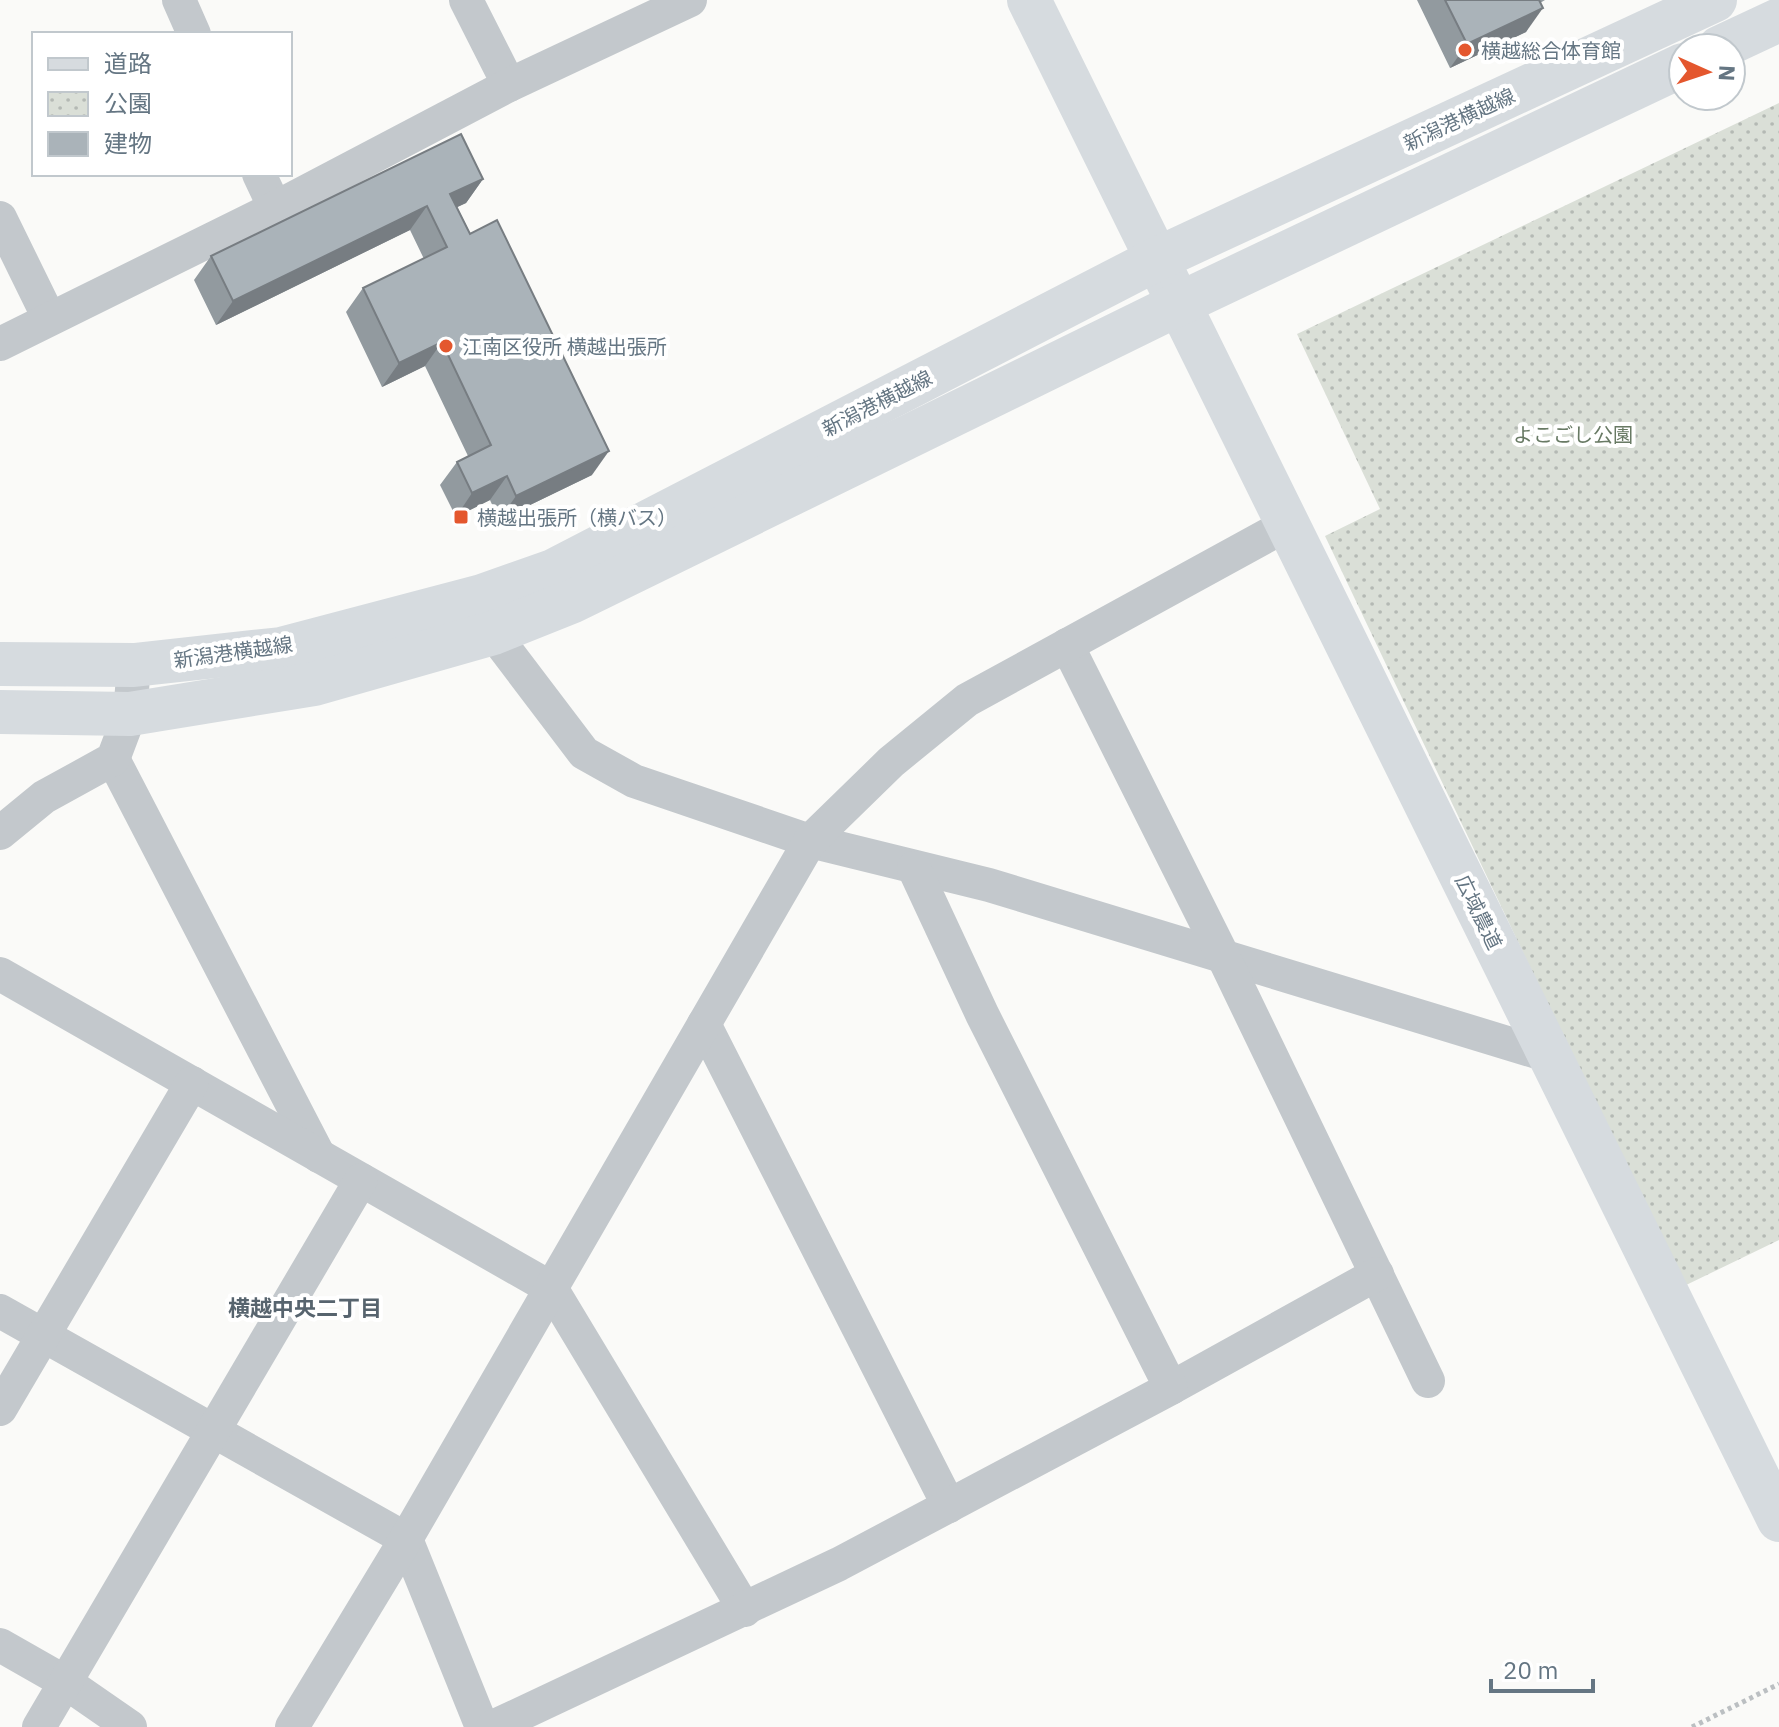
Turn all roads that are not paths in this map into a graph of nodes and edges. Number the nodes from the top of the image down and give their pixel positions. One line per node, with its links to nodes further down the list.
1 (179, 0): 7 (street)
2 (466, 0): 10 (street)
3 (690, 0): 10 (street)
4 (1029, 0): 14 (main road, 広域農道)
5 (1715, 0): 14 (main road, 新潟港横越線)
6 (1779, 20): 8 (main road)
7 (193, 32)
8 (1747, 35)
9 (1667, 73): 15 (main road, 新潟港横越線)
10 (509, 85): 12 (street)
11 (260, 176): 12 (street)
12 (275, 208): 16 (street)
13 (0, 218): 16 (street)
14 (1157, 259): 15 (main road, 広域農道); 19 (main road, 新潟港横越線)
15 (1179, 304): 18 (main road, 広域農道); 19 (main road, 新潟港横越線)
16 (49, 318): 17 (street)
17 (0, 344)
18 (1288, 524): 20 (street); 32 (main road, 広域農道)
19 (488, 615): 22 (main road, 新潟港横越線); 24 (main road, 新潟港横越線); 27 (street)
20 (1067, 645): 27 (street); 29 (street)
21 (0, 664): 22 (main road, 新潟港横越線)
22 (134, 665): 24 (street)
23 (0, 712): 24 (main road, 新潟港横越線)
24 (130, 714): 25 (street)
25 (113, 759): 26 (street); 34 (street)
26 (0, 833)
27 (810, 841): 28 (street); 31 (street)
28 (914, 868): 29 (street); 41 (street)
29 (1223, 956): 32 (street); 36 (street)
30 (0, 974): 33 (street)
31 (704, 1024): 37 (street); 44 (street)
32 (1550, 1056): 45 (main road, 広域農道)
33 (192, 1083): 34 (street); 39 (street)
34 (319, 1156): 35 (street)
35 (361, 1180): 37 (street); 43 (street)
36 (1377, 1274): 40 (street); 41 (street)
37 (551, 1288): 46 (street); 47 (street)
38 (0, 1311): 39 (street)
39 (44, 1336): 42 (street); 43 (street)
40 (1428, 1381)
41 (1171, 1388): 44 (street)
42 (0, 1409)
43 (212, 1430): 46 (street); 49 (street)
44 (949, 1506): 47 (street)
45 (1779, 1520)
46 (406, 1539): 52 (street); 53 (street)
47 (745, 1610): 54 (street)
48 (0, 1645): 49 (street)
49 (65, 1682): 50 (street); 51 (street)
50 (39, 1727)
51 (130, 1727)
52 (292, 1727)
53 (482, 1727)
54 (493, 1727)

